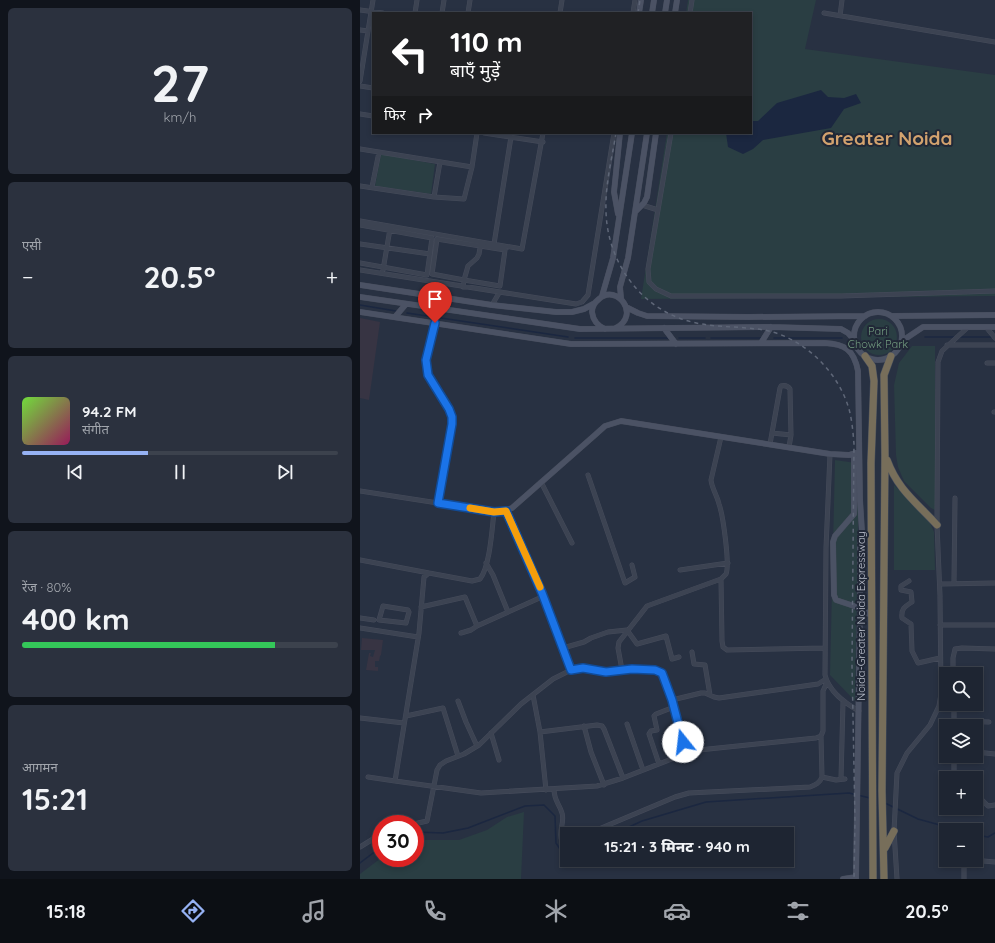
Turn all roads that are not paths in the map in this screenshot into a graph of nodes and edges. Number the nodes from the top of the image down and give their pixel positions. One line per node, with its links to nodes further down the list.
1 (373, 0): 14 (street)
2 (417, 0): 16 (street)
3 (444, 0): 17 (street)
4 (470, 0): 18 (street)
5 (562, 0): 19 (street)
6 (635, 0): 20 (street)
7 (641, 0): 21 (street)
8 (654, 0): 22 (street)
9 (667, 0): 23 (street)
10 (677, 0): 24 (street)
11 (692, 0): 25 (street)
12 (842, 0): 27 (street)
13 (360, 10): 14 (street)
14 (371, 11): 15 (street); 29 (street)
15 (377, 12)
16 (415, 12)
17 (442, 12)
18 (468, 12)
19 (560, 12)
20 (633, 12)
21 (639, 12)
22 (652, 12)
23 (665, 12)
24 (675, 12)
25 (690, 12)
26 (824, 13): 27 (street)
27 (840, 16): 30 (street)
28 (360, 30): 29 (street)
29 (368, 31): 31 (street)
30 (995, 42)
31 (360, 81)
32 (360, 86): 33 (street)
33 (372, 88)
34 (360, 114): 35 (street)
35 (372, 116)
36 (477, 134): 50 (street)
37 (491, 134): 45 (street)
38 (543, 134): 46 (street)
39 (614, 134): 74 (street)
40 (620, 134): 57 (street)
41 (632, 134): 57 (street)
42 (647, 134): 56 (street)
43 (656, 134): 54 (street)
44 (671, 134): 55 (street)
45 (511, 137): 46 (street); 63 (street)
46 (543, 142): 63 (street)
47 (360, 149): 48 (street)
48 (379, 152): 49 (street); 52 (street)
49 (440, 162): 50 (street); 53 (street)
50 (472, 167): 53 (street)
51 (360, 186): 52 (street)
52 (372, 187): 53 (street)
53 (434, 197)
54 (642, 205): 55 (street); 56 (street)
55 (658, 210): 73 (street)
56 (636, 211): 77 (street)
57 (619, 216): 75 (street)
58 (360, 221): 60 (street)
59 (360, 225): 60 (street)
60 (390, 228): 62 (street); 64 (street); 65 (street)
61 (360, 244): 64 (street)
62 (481, 244): 63 (street); 70 (street); 70 (street); 70 (street)
63 (494, 244)
64 (387, 248): 65 (street); 67 (street)
65 (430, 254): 67 (street)
66 (360, 264): 67 (street)
67 (383, 268): 69 (street)
68 (360, 270): 69 (street)
69 (382, 274): 72 (street)
70 (464, 280): 72 (street)
71 (360, 284): 80 (street)
72 (463, 287): 74 (street)
73 (995, 291)
74 (499, 293): 80 (street)
75 (602, 296): 77 (street); 78 (street)
76 (360, 297): 79 (street)
77 (621, 298): 81 (street)
78 (595, 303): 80 (street); 94 (street)
79 (406, 304): 86 (street); 94 (street)
80 (492, 305)
81 (626, 307): 84 (street); 91 (street)
82 (360, 312): 86 (street)
83 (995, 315): 85 (street)
84 (865, 316): 85 (street); 96 (street)
85 (893, 316): 97 (street)
86 (395, 317): 87 (street)
87 (435, 323): 99 (street); 119 (street)
88 (771, 327): 92 (street); 96 (street); 98 (street)
89 (986, 327): 90 (street); 93 (street); 95 (street)
90 (995, 327)
91 (614, 328): 92 (street); 94 (street)
92 (664, 328): 99 (street)
93 (967, 328): 97 (street); 100 (street)
94 (605, 329)
95 (994, 336)
96 (855, 341): 102 (street)
97 (902, 341): 103 (street)
98 (762, 343): 99 (street); 111 (street)
99 (676, 344)
100 (947, 345): 101 (street); 122 (street)
101 (995, 345)
102 (865, 356): 103 (street); 123 (highway, Noida-Greater Noida Expressway)
103 (891, 356): 113 (highway, Noida-Greater Noida Expressway)
104 (987, 363): 105 (street)
105 (995, 363)
106 (772, 433): 107 (street); 107 (street); 109 (street)
107 (791, 435): 110 (street)
108 (721, 437): 109 (street); 116 (street); 130 (street)
109 (770, 444): 110 (street)
110 (789, 447): 112 (street)
111 (859, 452): 114 (street); 114 (street)
112 (830, 454): 114 (street); 125 (street)
113 (885, 456): 122 (highway); 208 (highway, Noida-Greater Noida Expressway)
114 (854, 458): 124 (street); 126 (street)
115 (588, 475): 131 (street)
116 (541, 482): 120 (street); 127 (street)
117 (360, 491): 119 (street)
118 (955, 498): 138 (street)
119 (438, 503): 121 (street)
120 (506, 511): 121 (street); 139 (street)
121 (494, 512): 129 (street)
122 (937, 525): 137 (street)
123 (872, 527): 124 (street); 145 (highway, Noida-Greater Noida Expressway)
124 (862, 532): 143 (street)
125 (826, 542): 126 (street); 141 (street)
126 (833, 542): 140 (street)
127 (572, 543)
128 (360, 560): 133 (street)
129 (486, 563): 133 (street); 144 (street)
130 (728, 563): 132 (street); 134 (street)
131 (632, 565)
132 (680, 570)
133 (429, 573): 142 (street)
134 (721, 579): 153 (street); 158 (street)
135 (909, 581): 162 (street)
136 (995, 583): 138 (street)
137 (940, 584): 138 (street); 149 (street)
138 (954, 584)
139 (544, 596): 144 (street); 157 (street)
140 (836, 600): 141 (street); 143 (street)
141 (825, 601): 158 (street)
142 (421, 607): 151 (street); 156 (street)
143 (860, 608): 145 (street); 173 (street)
144 (508, 612): 151 (street)
145 (872, 616): 212 (highway, Noida-Greater Noida Expressway)
146 (360, 618): 147 (street)
147 (374, 620)
148 (379, 620): 148 (street); 154 (street)
149 (940, 625): 150 (street); 162 (street)
150 (995, 625)
151 (477, 626): 155 (street)
152 (360, 628): 154 (street)
153 (627, 630): 157 (street); 161 (street); 165 (street)
154 (377, 631): 156 (street)
155 (461, 633)
156 (418, 637): 174 (street)
157 (563, 648): 164 (street)
158 (825, 648): 166 (street)
159 (995, 649): 163 (street)
160 (692, 652): 168 (street)
161 (679, 657)
162 (940, 658): 205 (street)
163 (953, 667)
164 (571, 670): 165 (street); 167 (street)
165 (622, 670): 169 (street)
166 (826, 681): 168 (street); 171 (street); 183 (street)
167 (534, 695): 181 (street); 182 (street)
168 (710, 695): 169 (street)
169 (672, 700): 172 (street)
170 (458, 701): 184 (street)
171 (843, 702): 173 (street); 193 (street)
172 (674, 707): 185 (street); 190 (street)
173 (859, 711): 210 (street)
174 (406, 716): 177 (street); 188 (street)
175 (360, 718): 177 (street)
176 (989, 722): 178 (street)
177 (404, 723): 195 (street)
178 (983, 723)
179 (627, 724): 191 (street)
180 (584, 726): 181 (street); 194 (street); 196 (street)
181 (540, 732): 199 (street)
182 (492, 733): 184 (street); 189 (street)
183 (821, 736): 185 (street); 193 (street)
184 (477, 746): 188 (street)
185 (687, 753): 190 (street)
186 (983, 753): 187 (street)
187 (995, 754)
188 (458, 756): 197 (street)
189 (499, 760)
190 (659, 764): 191 (street)
191 (643, 770): 194 (street)
192 (368, 777): 195 (street)
193 (822, 777): 204 (street)
194 (623, 778): 196 (street)
195 (395, 781): 197 (street)
196 (604, 785): 198 (street)
197 (433, 787): 199 (street); 202 (street)
198 (554, 789): 199 (street); 203 (street)
199 (546, 790)
200 (983, 801): 201 (street)
201 (995, 805)
202 (424, 822)
203 (561, 827)
204 (604, 827)
205 (894, 831): 208 (highway); 214 (street)
206 (372, 840): 207 (street)
207 (360, 847)
208 (884, 850): 213 (highway, Noida-Greater Noida Expressway)
209 (995, 862): 215 (street)
210 (856, 878): 211 (street)
211 (843, 879)
212 (873, 879)
213 (884, 879)
214 (897, 879)
215 (964, 879)

